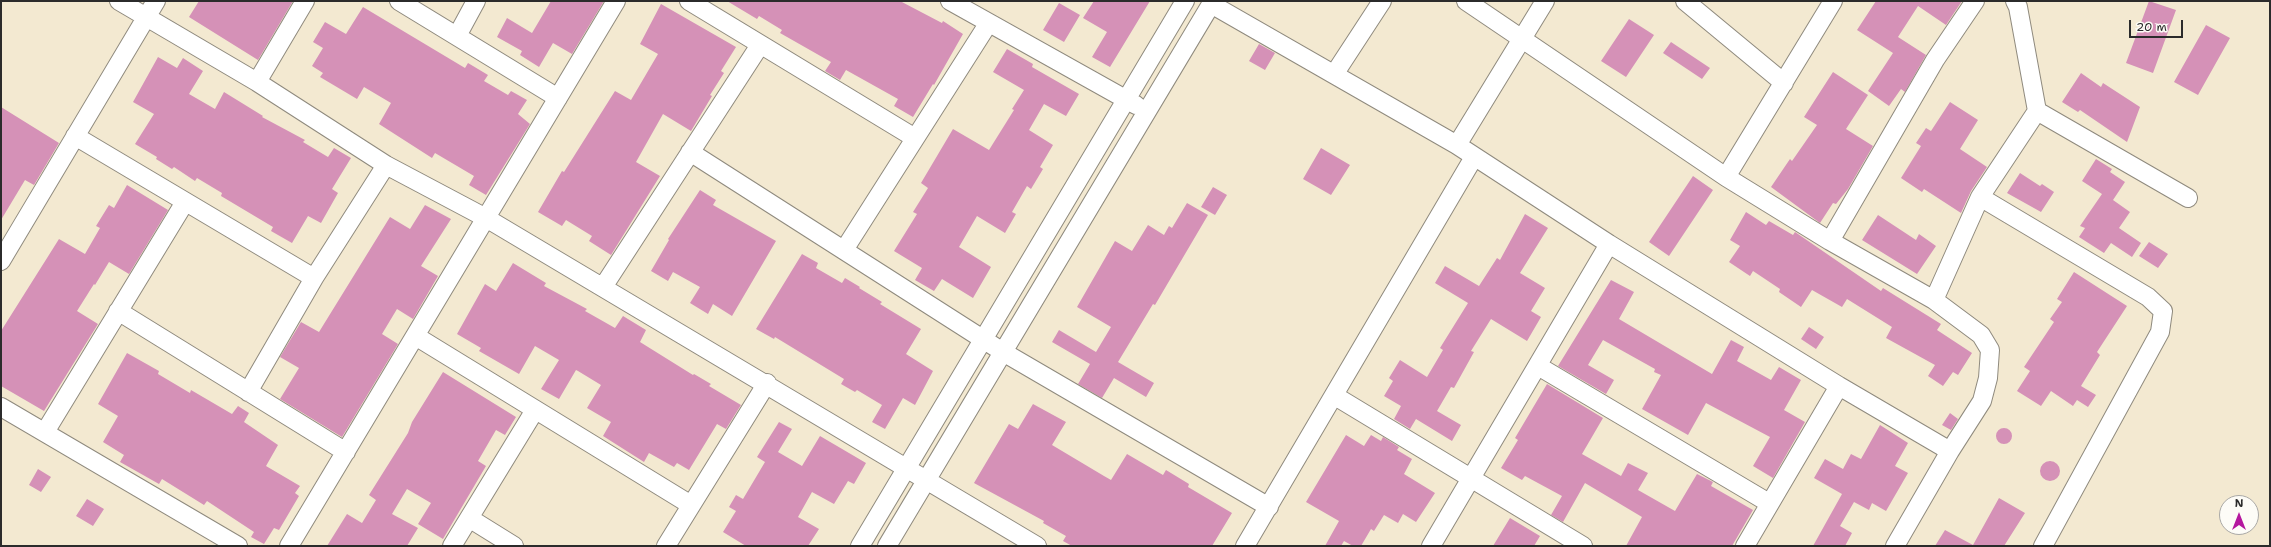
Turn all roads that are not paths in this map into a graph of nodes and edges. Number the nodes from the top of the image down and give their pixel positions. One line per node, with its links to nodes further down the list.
1 (119, 1): 18 (street)
2 (156, 1): 18 (street)
3 (305, 1): 24 (street)
4 (400, 1): 20 (street)
5 (476, 1): 20 (street)
6 (616, 1): 26 (street)
7 (689, 1): 22 (street)
8 (950, 1): 19 (street)
9 (1185, 1): 27 (street)
10 (1382, 1): 23 (street)
11 (1466, 1): 21 (street)
12 (1545, 1): 21 (street)
13 (1685, 1): 25 (street)
14 (1833, 1): 25 (street)
15 (1975, 1): 41 (street)
16 (2015, 1): 28 (street)
17 (1212, 2): 23 (street); 29 (street)
18 (146, 17): 24 (street); 30 (street)
19 (988, 24): 27 (street); 31 (street)
20 (457, 36): 26 (street)
21 (1521, 39): 32 (street); 36 (street)
22 (760, 45): 31 (street); 33 (street)
23 (1335, 73): 32 (street)
24 (257, 82): 35 (street)
25 (1784, 83): 36 (street)
26 (558, 98): 40 (street)
27 (1127, 99): 29 (street); 50 (street)
28 (2037, 111): 37 (street); 38 (street)
29 (1146, 112): 51 (street)
30 (75, 136): 39 (street); 44 (street)
31 (915, 138): 43 (street)
32 (1457, 145): 34 (street)
33 (690, 152): 43 (street); 46 (street)
34 (1474, 157): 42 (street); 56 (street)
35 (386, 165): 40 (street); 45 (street)
36 (1726, 177): 41 (street)
37 (1980, 197): 47 (street); 82 (street)
38 (2188, 198)
39 (185, 202): 45 (street); 48 (street)
40 (486, 218): 46 (street); 49 (street)
41 (1830, 241): 47 (street)
42 (1610, 244): 52 (street); 54 (street)
43 (844, 250): 50 (street)
44 (1, 262)
45 (314, 278): 55 (street)
46 (603, 287): 53 (street)
47 (1934, 300): 60 (street)
48 (118, 311): 55 (street); 59 (street)
49 (417, 337): 58 (street); 61 (street)
50 (983, 340): 51 (street); 62 (street)
51 (1003, 352): 64 (street); 67 (street)
52 (1538, 366): 63 (street); 65 (street)
53 (767, 384): 62 (street); 66 (street)
54 (1839, 386): 60 (street); 65 (street)
55 (248, 392): 61 (street)
56 (1335, 396): 63 (street); 67 (street)
57 (1, 407): 59 (street)
58 (535, 410): 66 (street); 68 (street)
59 (45, 432): 69 (street)
60 (1950, 451): 81 (street)
61 (346, 452): 70 (street)
62 (906, 468): 64 (street); 74 (street)
63 (1472, 478): 78 (street); 79 (street)
64 (926, 480): 75 (street); 76 (street)
65 (1769, 503): 80 (street)
66 (691, 505): 73 (street)
67 (1269, 507): 77 (street)
68 (469, 518): 71 (street); 72 (street)
69 (238, 546)
70 (289, 546)
71 (452, 546)
72 (514, 546)
73 (666, 546)
74 (860, 546)
75 (887, 546)
76 (1037, 546)
77 (1245, 546)
78 (1431, 546)
79 (1581, 546)
80 (1745, 546)
81 (1895, 546)
82 (2042, 546)

